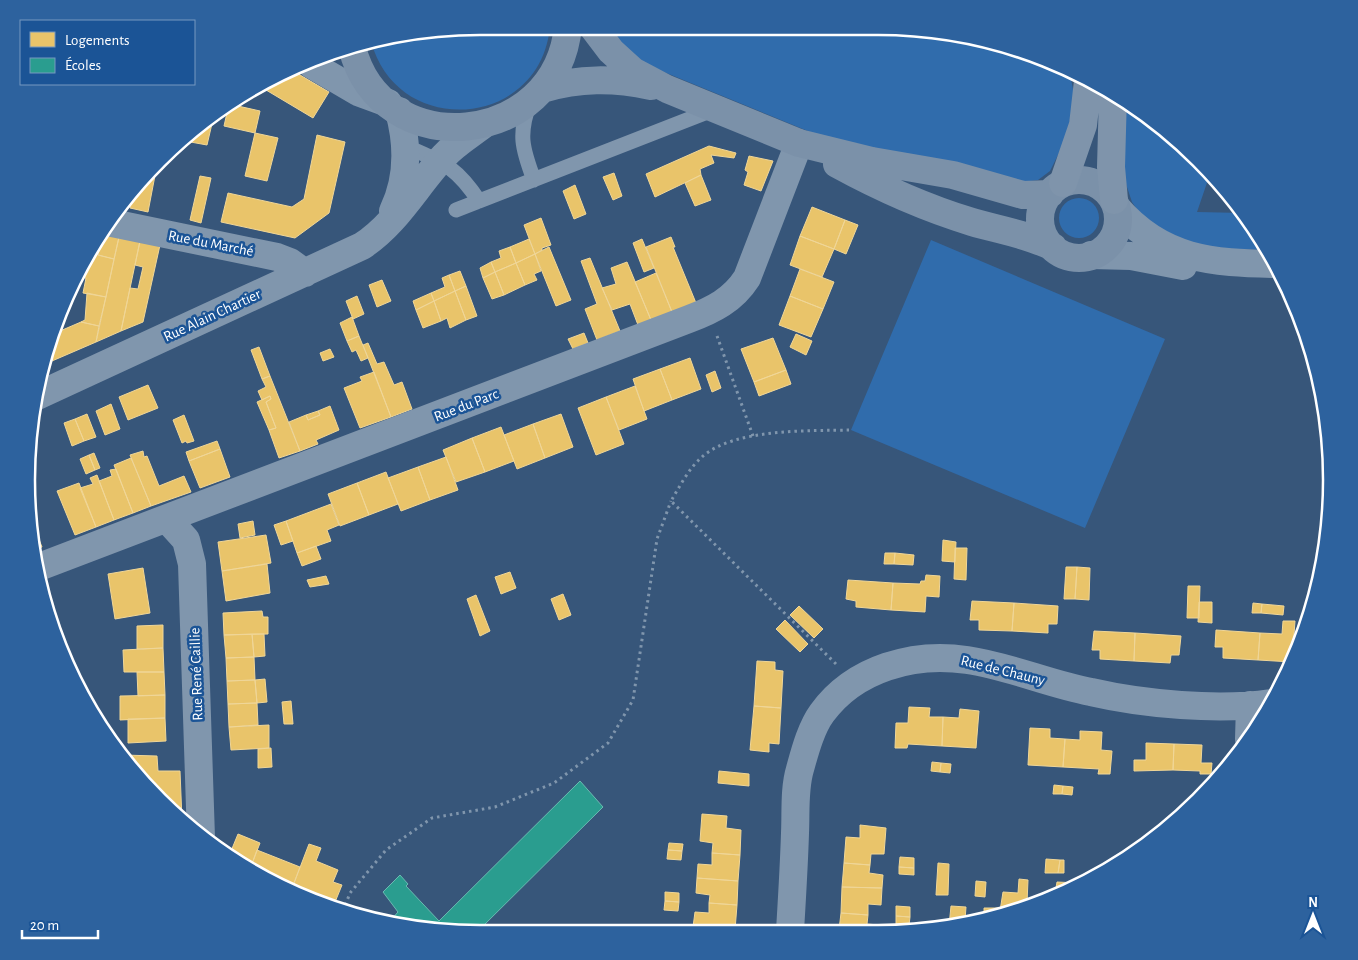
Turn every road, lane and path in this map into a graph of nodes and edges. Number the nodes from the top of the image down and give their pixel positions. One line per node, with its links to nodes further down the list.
1 (566, 35): 7 (main road)
2 (599, 35): 6 (main road)
3 (355, 53): 9 (main road)
4 (315, 67): 9 (street)
5 (1087, 88): 16 (highway)
6 (667, 89): 7 (main road); 10 (main road)
7 (536, 95): 11 (main road); 15 (lane)
8 (1113, 102): 18 (highway)
9 (394, 107): 11 (main road); 13 (street, Rue Alain Chartier)
10 (715, 109): 12 (main road); 15 (lane)
11 (483, 125): 14 (street, Rue Alain Chartier)
12 (798, 142): 16 (main road); 22 (main road); 27 (street, Rue du Parc)
13 (405, 146): 14 (lane); 21 (street, Rue Alain Chartier)
14 (439, 162): 17 (lane); 21 (street, Rue Alain Chartier)
15 (534, 180): 17 (lane)
16 (1056, 188): 18 (main road); 22 (main road)
17 (479, 201): 19 (lane)
18 (1115, 204): 23 (main road); 24 (street)
19 (456, 210)
20 (116, 224): 26 (street, Rue du Marché)
21 (384, 228): 26 (street, Rue Alain Chartier)
22 (1053, 247): 23 (main road)
23 (1091, 256): 24 (street)
24 (1232, 263): 25 (street)
25 (1266, 264)
26 (305, 273): 28 (street, Rue Alain Chartier)
27 (708, 312): 30 (path); 32 (street, Rue du Parc)
28 (44, 393)
29 (851, 430): 30 (path)
30 (753, 436): 31 (path)
31 (671, 501): 34 (path); 37 (path)
32 (167, 519): 33 (street, Rue du Parc); 36 (street, Rue René Caillie)
33 (44, 565)
34 (855, 682): 35 (street, Rue de Chauny); 38 (street, Rue de Chauny)
35 (1261, 704)
36 (201, 826)
37 (346, 904)
38 (790, 925)

